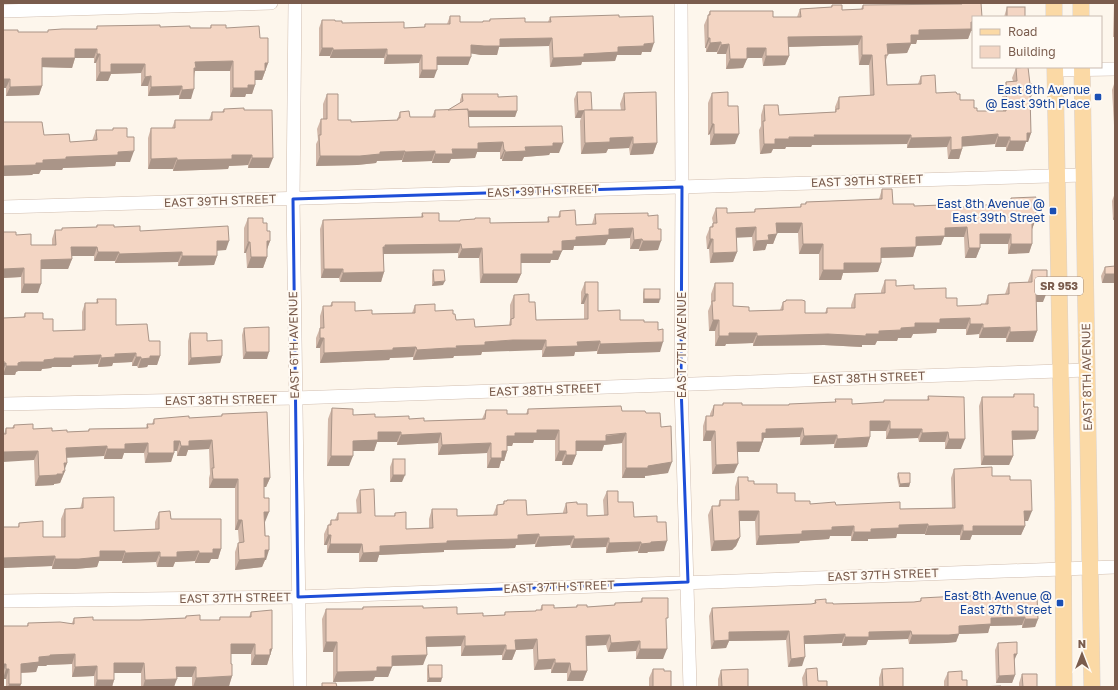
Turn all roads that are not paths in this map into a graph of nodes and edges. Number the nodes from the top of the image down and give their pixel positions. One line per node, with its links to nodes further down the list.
1 (271, 3): 6 (street)
2 (295, 3): 15 (street, EAST 6TH AVENUE)
3 (681, 3): 14 (street, EAST 7TH AVENUE)
4 (1054, 3): 7 (main road)
5 (1080, 3): 8 (main road)
6 (3, 11)
7 (1054, 16)
8 (1081, 16)
9 (1082, 68): 10 (street); 11 (street); 12 (main road, EAST 8TH AVENUE / SR 953)
10 (1055, 69): 13 (main road, SR 953)
11 (1115, 69)
12 (1084, 175): 13 (street, EAST 39TH STREET); 17 (main road, EAST 8TH AVENUE / SR 953)
13 (1057, 176): 14 (street, EAST 39TH STREET); 18 (main road, SR 953)
14 (682, 187): 15 (street, EAST 39TH STREET); 19 (street, EAST 7TH AVENUE)
15 (293, 199): 16 (street, EAST 39TH STREET); 20 (street, EAST 6TH AVENUE)
16 (3, 207)
17 (1087, 370): 18 (street, EAST 38TH STREET); 23 (main road, EAST 8TH AVENUE / SR 953)
18 (1060, 371): 19 (street, EAST 38TH STREET); 24 (main road, SR 953)
19 (681, 385): 20 (street, EAST 38TH STREET); 25 (street, EAST 7TH AVENUE)
20 (295, 398): 21 (street, EAST 38TH STREET); 26 (street, EAST 6TH AVENUE)
21 (3, 404)
22 (1115, 567): 23 (street, EAST 37TH STREET)
23 (1090, 568): 24 (street, EAST 37TH STREET); 31 (main road, EAST 8TH AVENUE / SR 953)
24 (1064, 569): 25 (street, EAST 37TH STREET); 30 (main road, SR 953)
25 (688, 582): 26 (street, EAST 37TH STREET); 29 (street, EAST 7TH AVENUE)
26 (298, 597): 27 (street, EAST 37TH STREET); 28 (street, EAST 6TH AVENUE)
27 (3, 601)
28 (300, 687)
29 (690, 687)
30 (1064, 687)
31 (1092, 687)

